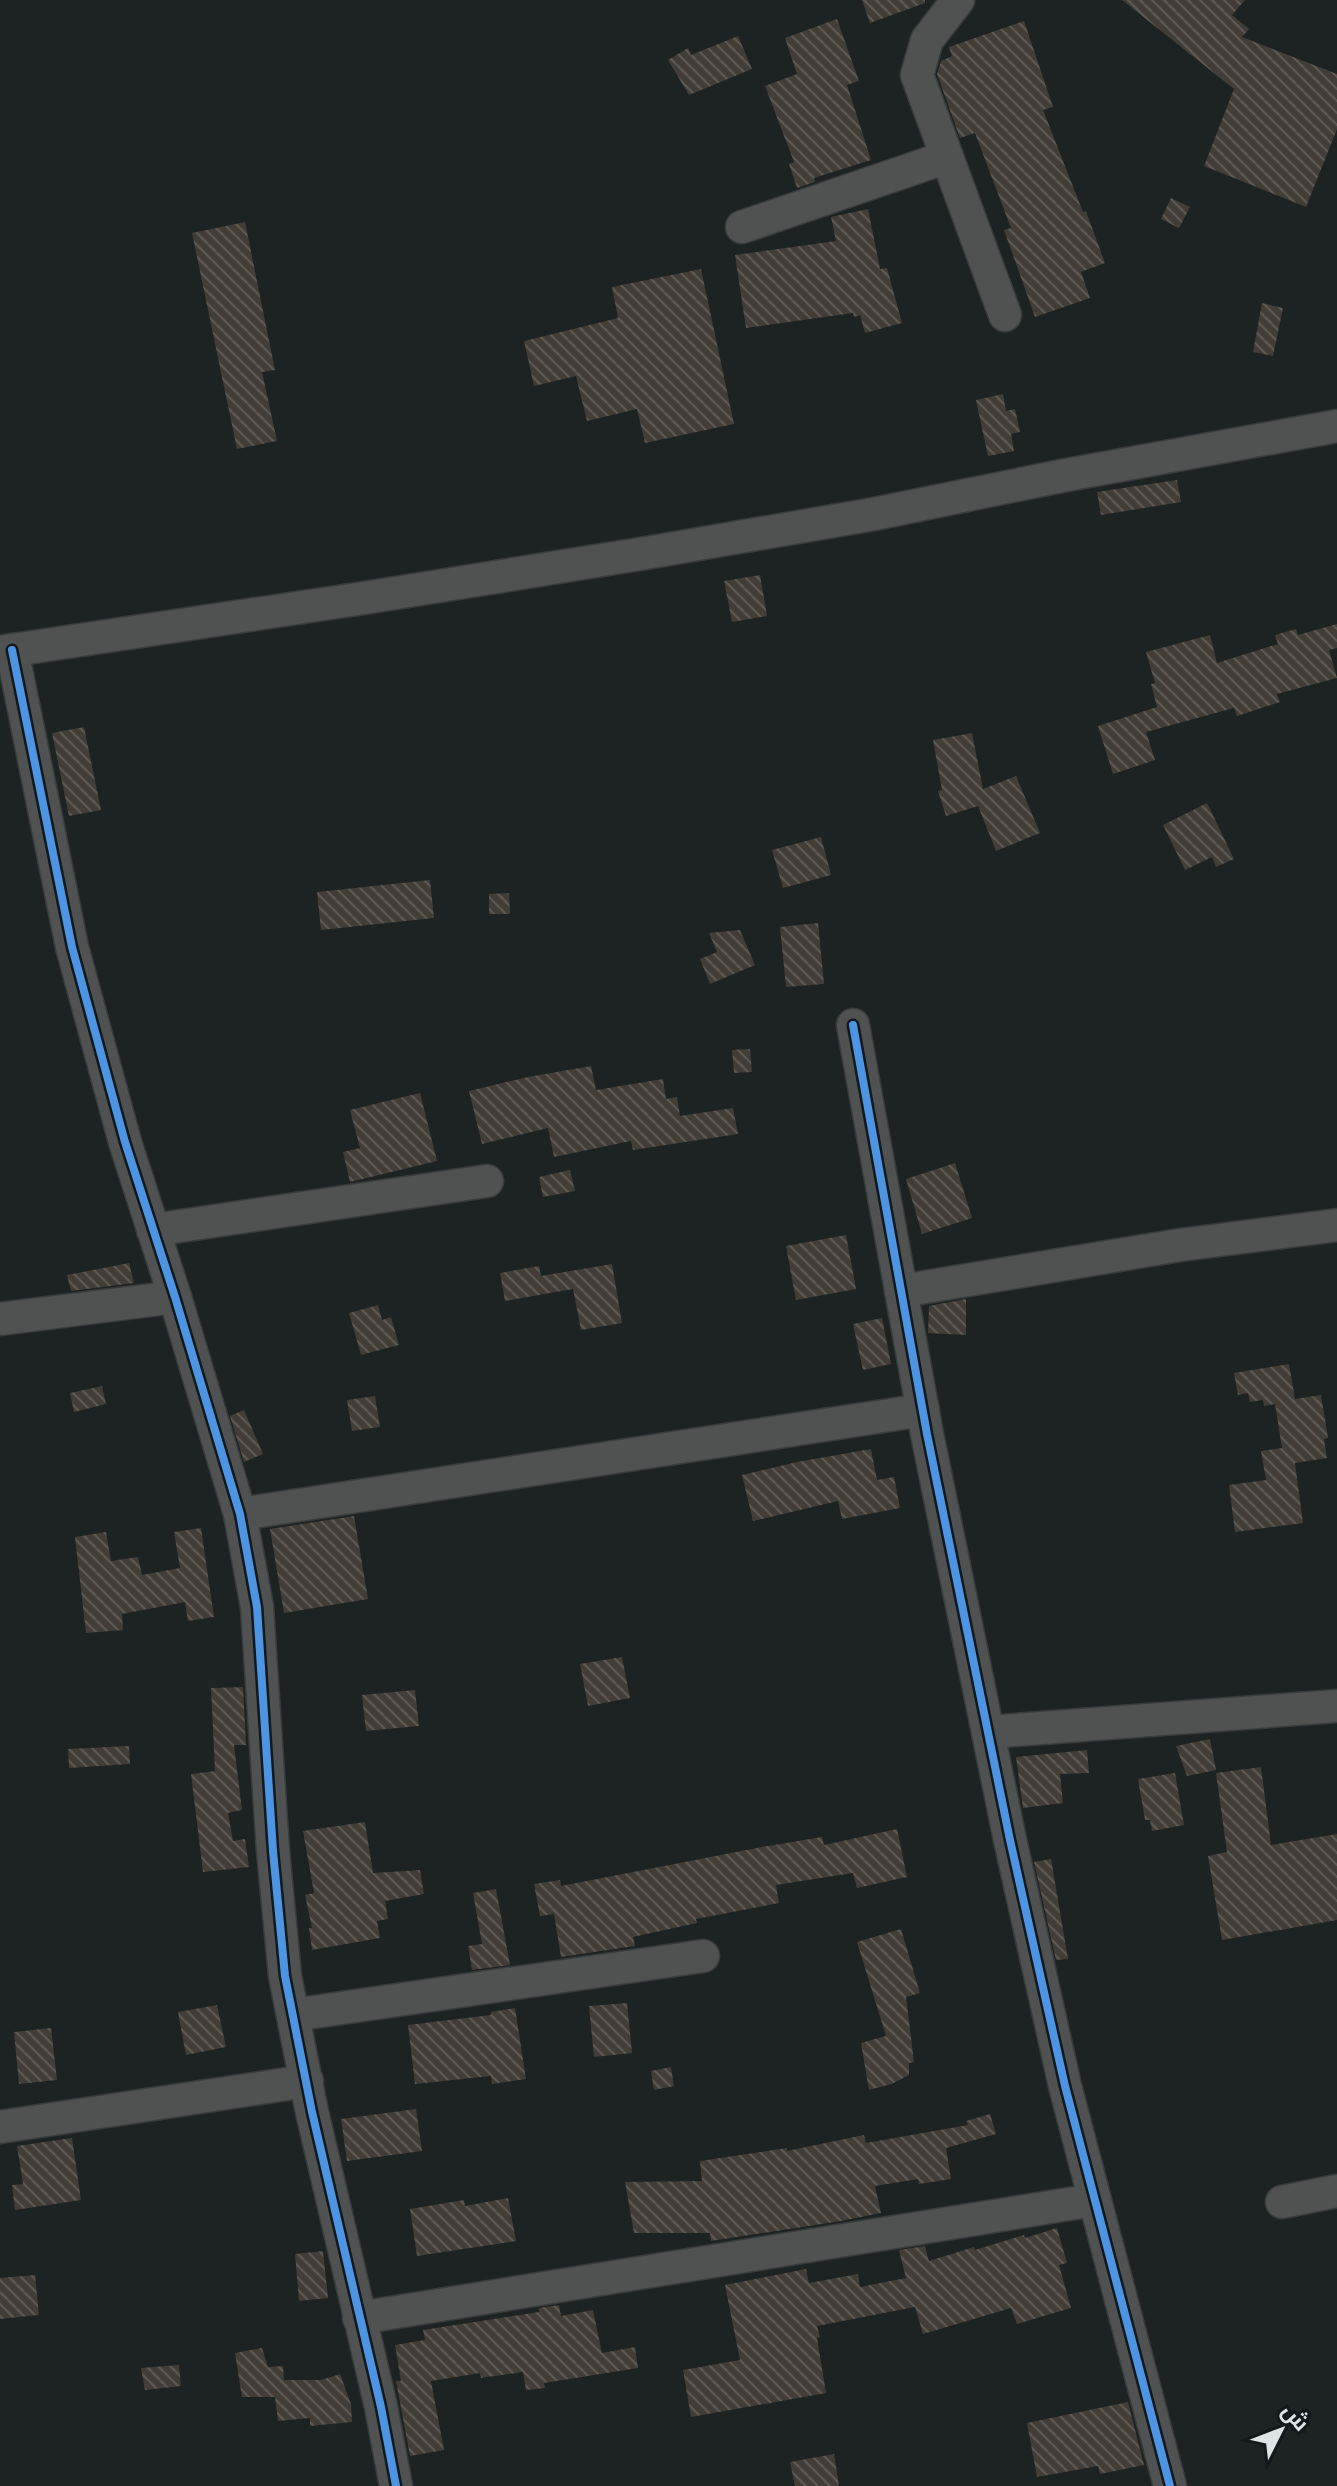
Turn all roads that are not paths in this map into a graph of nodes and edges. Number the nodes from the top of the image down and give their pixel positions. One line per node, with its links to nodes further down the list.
1 (958, 0): 2 (street)
2 (947, 157): 3 (street); 4 (street)
3 (742, 227)
4 (1005, 315)
5 (1337, 426): 6 (street)
6 (6, 651): 10 (street)
7 (853, 1025): 11 (street)
8 (487, 1181): 10 (street)
9 (1337, 1225): 11 (street)
10 (153, 1230): 12 (street)
11 (901, 1291): 14 (street)
12 (175, 1297): 13 (street); 15 (street)
13 (0, 1319)
14 (923, 1410): 15 (street); 17 (street)
15 (240, 1514): 19 (street)
16 (1337, 1706): 17 (street)
17 (988, 1732): 23 (street)
18 (703, 1956): 19 (street)
19 (293, 2015): 20 (street)
20 (307, 2081): 21 (street); 25 (street)
21 (0, 2127)
22 (1337, 2191): 24 (street)
23 (1094, 2200): 25 (street); 27 (street)
24 (1282, 2202)
25 (359, 2318): 26 (street)
26 (396, 2486)
27 (1170, 2486)

